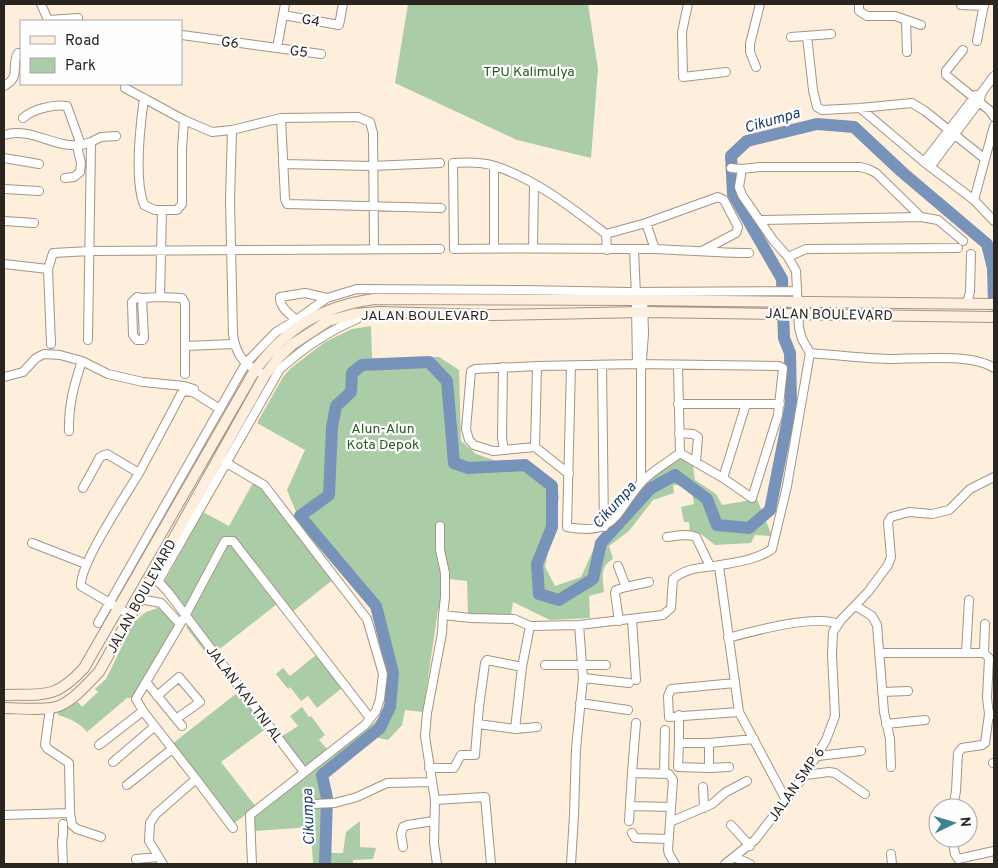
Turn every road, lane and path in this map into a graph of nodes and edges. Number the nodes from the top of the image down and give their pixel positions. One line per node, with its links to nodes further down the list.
1 (41, 4): 10 (street)
2 (285, 4): 9 (street)
3 (343, 4): 9 (street, G4)
4 (688, 4): 24 (street)
5 (760, 4): 23 (street)
6 (859, 4): 11 (street)
7 (961, 5): 8 (street)
8 (984, 5): 17 (street)
9 (283, 16): 18 (street)
10 (78, 18)
11 (906, 21): 12 (street); 20 (street)
12 (921, 25)
13 (831, 34): 15 (street)
14 (182, 35): 18 (street, G6)
15 (807, 36): 16 (street); 30 (street)
16 (792, 37)
17 (977, 41)
18 (277, 48): 22 (street, G5)
19 (963, 50): 29 (street)
20 (906, 52)
21 (20, 53): 26 (street)
22 (321, 54)
23 (756, 67)
24 (726, 72)
25 (994, 76): 29 (street)
26 (4, 86)
27 (125, 88): 28 (street)
28 (144, 98): 34 (street); 58 (street)
29 (976, 99): 31 (street); 37 (street); 40 (street)
30 (860, 108): 37 (street); 48 (street)
31 (994, 117)
32 (23, 118): 42 (street)
33 (281, 118): 36 (street); 47 (street); 49 (street)
34 (184, 120): 36 (street); 58 (street)
35 (994, 126): 44 (street)
36 (232, 130): 77 (street)
37 (948, 130): 40 (street); 48 (street)
38 (4, 135): 42 (street)
39 (116, 136): 41 (street)
40 (955, 136): 44 (street); 48 (street)
41 (91, 142): 42 (street); 75 (street)
42 (79, 145): 51 (street)
43 (4, 158): 46 (street)
44 (985, 158): 55 (street)
45 (440, 163): 49 (street)
46 (39, 164)
47 (283, 164): 49 (street); 56 (street)
48 (927, 165): 55 (street)
49 (372, 166): 56 (street)
50 (494, 166): 52 (street); 68 (street); 68 (street)
51 (65, 178)
52 (534, 184): 65 (street); 69 (street)
53 (4, 189): 54 (street)
54 (39, 191)
55 (974, 200): 62 (street)
56 (372, 207): 57 (street); 67 (street)
57 (441, 208)
58 (162, 210): 76 (street)
59 (921, 217): 60 (street); 60 (street); 66 (street)
60 (760, 220): 81 (street)
61 (4, 221): 63 (street)
62 (994, 221)
63 (34, 223)
64 (646, 223): 65 (street); 74 (street); 78 (street)
65 (606, 234): 72 (street)
66 (963, 241)
67 (374, 248): 71 (street); 77 (street)
68 (494, 248): 69 (street)
69 (534, 248): 72 (street)
70 (958, 248): 81 (street)
71 (440, 249)
72 (607, 250): 73 (street)
73 (634, 250): 74 (street); 88 (street)
74 (655, 250): 78 (street)
75 (90, 251): 76 (street); 83 (street); 96 (street)
76 (162, 251): 77 (street); 85 (street)
77 (231, 251): 98 (street)
78 (700, 252): 79 (street)
79 (749, 253)
80 (971, 254): 89 (street)
81 (788, 256): 84 (street)
82 (4, 264): 83 (street)
83 (48, 269): 97 (street)
84 (797, 296): 88 (main road, JALAN BOULEVARD); 89 (main road, JALAN BOULEVARD); 92 (street)
85 (160, 297): 86 (street); 99 (street)
86 (142, 298): 86 (street)
87 (327, 298): 88 (street); 95 (street); 95 (street)
88 (638, 298): 91 (street); 110 (main road, JALAN BOULEVARD)
89 (967, 303): 90 (main road, JALAN BOULEVARD)
90 (994, 304)
91 (640, 312): 92 (main road, JALAN BOULEVARD); 103 (street); 112 (main road, JALAN BOULEVARD)
92 (798, 314): 93 (main road, JALAN BOULEVARD); 100 (street)
93 (994, 317)
94 (357, 319): 123 (street)
95 (296, 320): 102 (street)
96 (88, 340)
97 (52, 344)
98 (234, 344): 99 (street); 102 (street)
99 (185, 346): 111 (street)
100 (810, 353): 109 (street); 138 (street)
101 (82, 361): 113 (street); 117 (street); 118 (street)
102 (246, 363): 110 (street); 117 (street)
103 (639, 364): 104 (street); 107 (street); 129 (street)
104 (678, 365): 114 (street); 116 (street)
105 (537, 366): 106 (street); 108 (street); 120 (street)
106 (571, 366): 107 (street); 126 (street)
107 (602, 366): 132 (street)
108 (503, 367): 121 (street); 121 (street)
109 (994, 368)
110 (255, 370): 112 (street); 117 (main road, JALAN BOULEVARD)
111 (185, 374)
112 (265, 375): 123 (main road, JALAN BOULEVARD)
113 (4, 378)
114 (678, 404): 115 (street); 119 (street)
115 (746, 404): 116 (street); 128 (street)
116 (780, 404): 128 (street)
117 (225, 408): 125 (street); 144 (main road, JALAN BOULEVARD)
118 (69, 431)
119 (679, 433): 122 (street); 124 (street)
120 (535, 447): 121 (street); 126 (street)
121 (504, 450)
122 (680, 453): 124 (street); 129 (street)
123 (222, 460): 139 (main road, JALAN BOULEVARD); 181 (street)
124 (696, 462): 128 (street)
125 (139, 473): 130 (street); 135 (street)
126 (569, 474): 132 (street)
127 (994, 477): 145 (street)
128 (723, 478)
129 (641, 483): 132 (street)
130 (83, 488)
131 (440, 526): 147 (street)
132 (604, 527)
133 (667, 537): 137 (street)
134 (32, 543): 135 (street)
135 (86, 564): 144 (street)
136 (618, 566): 141 (street)
137 (710, 566): 138 (street); 149 (street)
138 (718, 566): 157 (street)
139 (156, 579): 142 (main road, JALAN BOULEVARD); 148 (street, JALAN KAV TNI AL)
140 (649, 582): 141 (street)
141 (626, 587): 150 (street)
142 (140, 599): 146 (main road, JALAN BOULEVARD); 152 (street)
143 (969, 600): 159 (street)
144 (115, 606): 146 (street); 151 (street); 170 (main road, JALAN BOULEVARD)
145 (856, 606): 153 (street); 158 (street)
146 (130, 615): 174 (main road, JALAN BOULEVARD)
147 (442, 615): 156 (street); 202 (street)
148 (185, 616): 152 (street); 181 (street); 204 (street, JALAN KAV TNI AL)
149 (632, 619): 150 (street); 165 (street)
150 (619, 621): 155 (street)
151 (98, 623)
152 (180, 624): 166 (street)
153 (838, 624): 157 (street); 198 (street, JALAN SMP 6)
154 (985, 624): 160 (street)
155 (579, 625): 156 (street); 162 (street)
156 (530, 626): 164 (street)
157 (728, 638): 167 (street)
158 (879, 653): 159 (street); 169 (street)
159 (966, 653): 160 (street)
160 (984, 653): 178 (street)
161 (545, 664): 162 (street)
162 (582, 666): 163 (street); 165 (street)
163 (606, 666)
164 (522, 668): 184 (street); 190 (street)
165 (583, 678): 172 (street)
166 (146, 682): 171 (street); 176 (street)
167 (735, 683): 177 (street); 179 (street)
168 (908, 691): 169 (street)
169 (882, 692): 186 (street)
170 (4, 695)
171 (157, 696): 180 (street); 180 (street)
172 (580, 703): 175 (street); 246 (street)
173 (4, 708): 174 (main road, JALAN BOULEVARD)
174 (50, 708): 221 (street)
175 (628, 710)
176 (142, 711): 188 (street); 195 (street)
177 (739, 712): 179 (street); 192 (street)
178 (992, 715): 214 (street)
179 (679, 716): 193 (street)
180 (176, 718): 187 (street)
181 (370, 718): 204 (street)
182 (926, 720): 186 (street)
183 (839, 722): 198 (street)
184 (478, 724): 190 (street); 202 (street)
185 (636, 724): 205 (street)
186 (886, 724): 201 (street)
187 (182, 726)
188 (154, 727): 196 (street); 199 (street)
189 (537, 727): 190 (street)
190 (515, 728)
191 (666, 730): 206 (street)
192 (754, 739): 194 (street); 216 (street)
193 (679, 743): 194 (street); 203 (street)
194 (709, 744): 203 (street)
195 (99, 745)
196 (172, 749): 208 (street); 211 (street)
197 (861, 751): 198 (street)
198 (822, 755): 207 (street, JALAN SMP 6)
199 (113, 762)
200 (729, 767): 203 (street)
201 (891, 767)
202 (429, 768): 210 (street)
203 (709, 768)
204 (304, 772): 243 (street)
205 (632, 773): 206 (street); 218 (street)
206 (664, 774): 219 (street)
207 (806, 775): 213 (street); 216 (street, JALAN SMP 6)
208 (196, 779): 228 (street); 237 (street)
209 (746, 781): 220 (street)
210 (432, 782): 215 (street); 217 (street)
211 (127, 785)
212 (703, 787): 220 (street)
213 (865, 794)
214 (955, 798)
215 (435, 800): 223 (street); 245 (street)
216 (786, 800): 232 (street, JALAN SMP 6)
217 (318, 804)
218 (631, 806): 219 (street); 224 (street)
219 (670, 807): 225 (street)
220 (704, 808): 225 (street)
221 (70, 813): 222 (street); 230 (street)
222 (4, 816)
223 (433, 821): 233 (street); 244 (street)
224 (629, 821)
225 (670, 822): 231 (street)
226 (62, 824): 241 (street)
227 (731, 825): 232 (street)
228 (233, 828)
229 (632, 833): 231 (street)
230 (101, 837)
231 (668, 839): 247 (street)
232 (750, 846): 238 (street, JALAN SMP 6)
233 (403, 847)
234 (953, 848): 240 (street)
235 (994, 851): 240 (street)
236 (891, 854): 250 (street)
237 (158, 857): 239 (street); 242 (street)
238 (734, 857): 248 (street, JALAN SMP 6); 249 (street)
239 (136, 859)
240 (968, 861)
241 (63, 864)
242 (163, 864)
243 (252, 864)
244 (437, 864)
245 (491, 864)
246 (571, 864)
247 (675, 864)
248 (725, 864)
249 (750, 864)
250 (892, 864)

